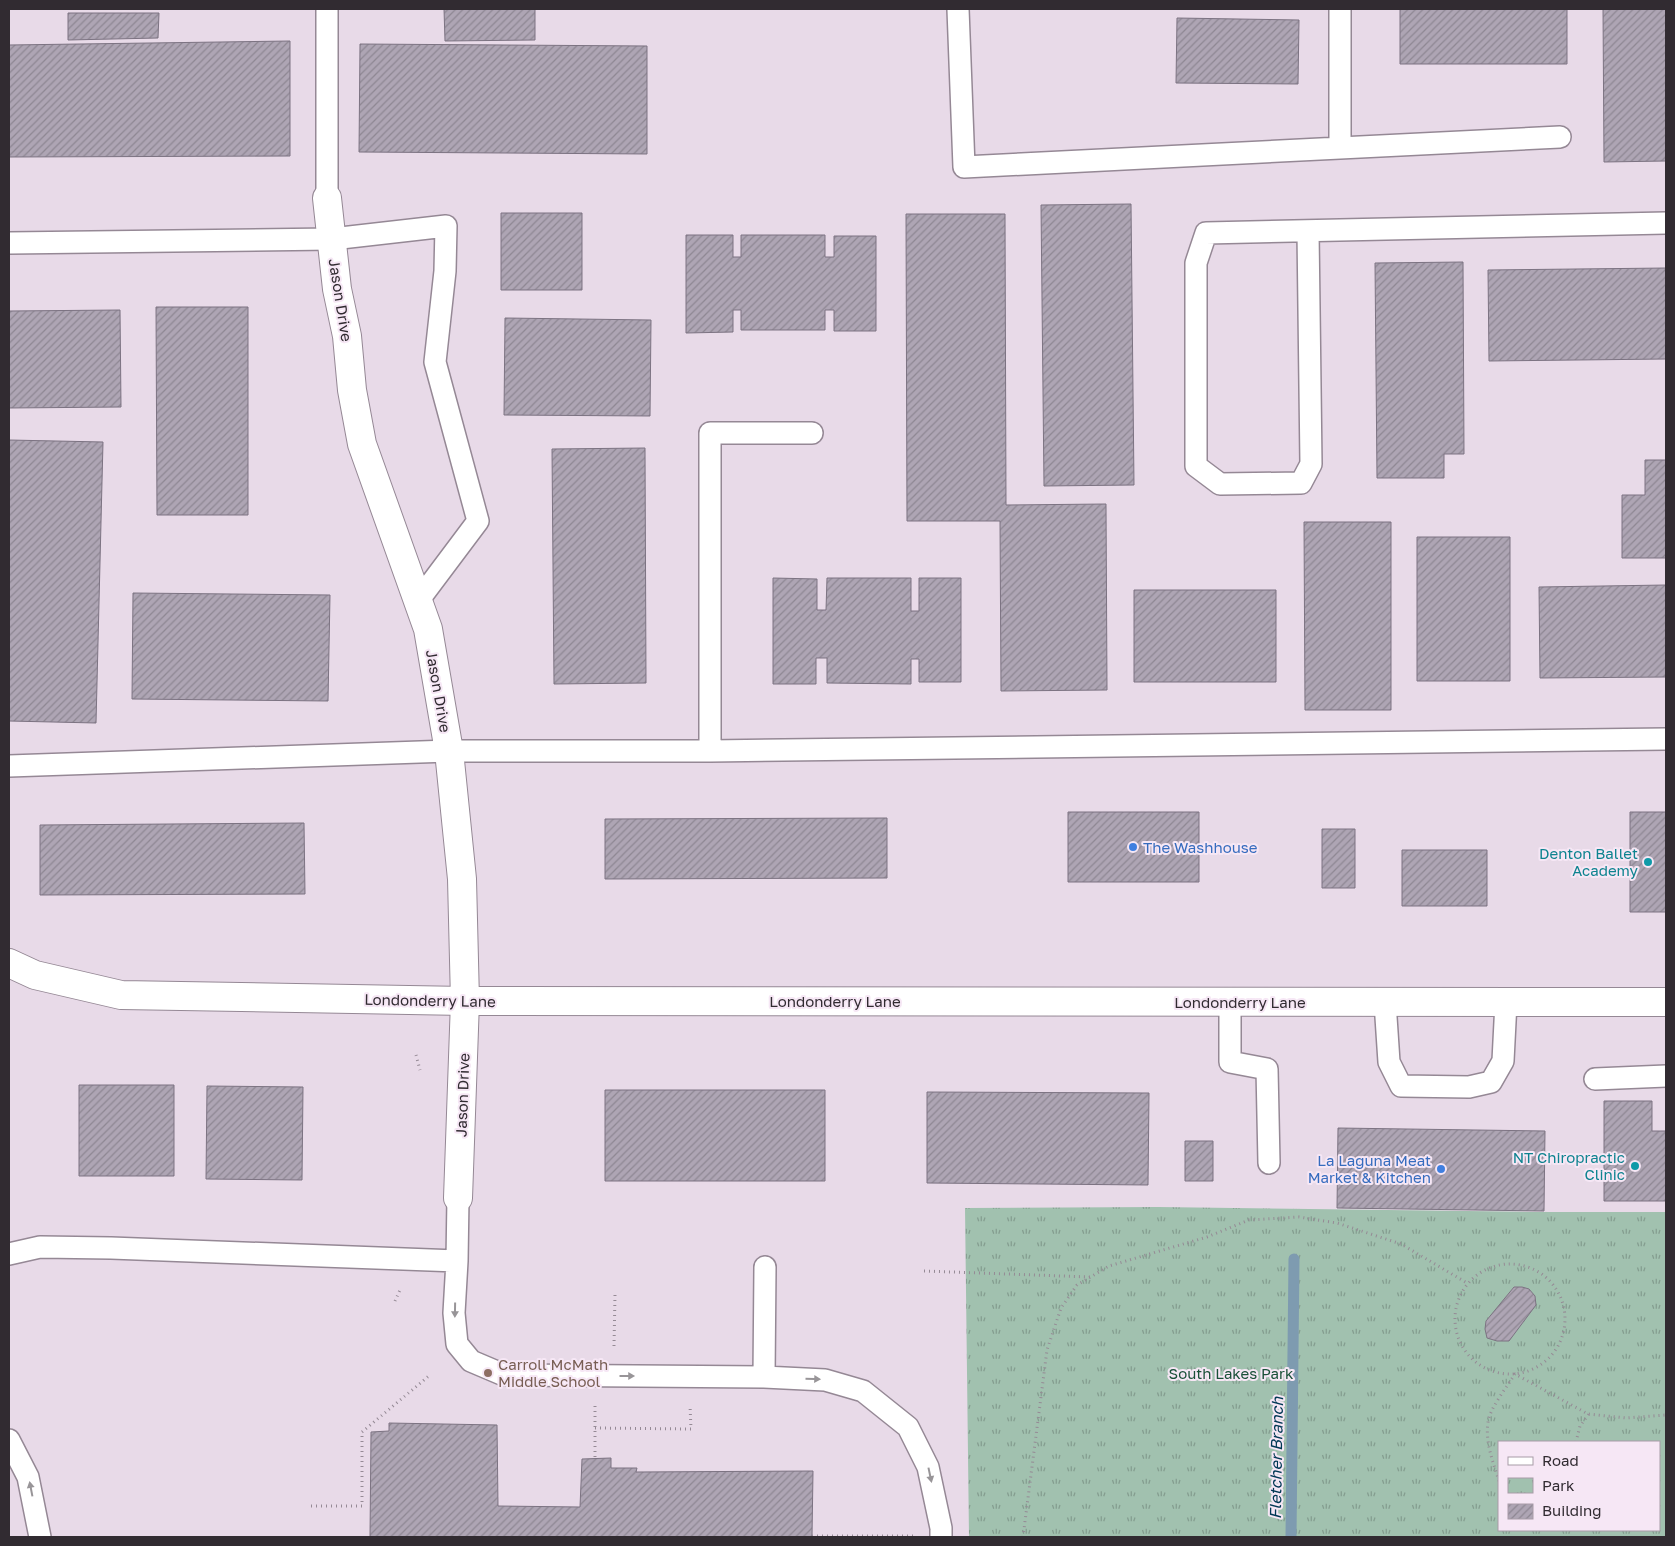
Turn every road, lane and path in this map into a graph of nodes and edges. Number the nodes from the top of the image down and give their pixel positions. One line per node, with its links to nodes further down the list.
1 (327, 9): 6 (lane)
2 (958, 9): 5 (lane)
3 (1340, 9): 5 (lane)
4 (1560, 137): 5 (lane)
5 (1340, 148)
6 (327, 198): 9 (street, Jason Drive)
7 (1666, 223): 8 (lane)
8 (1308, 231): 8 (lane)
9 (332, 239): 10 (lane); 12 (street, Jason Drive); 12 (lane)
10 (9, 243)
11 (812, 433): 15 (lane)
12 (418, 601): 14 (street, Jason Drive)
13 (1666, 738): 15 (lane)
14 (449, 750): 15 (lane); 16 (lane); 18 (street, Jason Drive)
15 (710, 751)
16 (9, 766)
17 (9, 963): 18 (street, Londonderry Lane)
18 (465, 1001): 19 (street, Londonderry Lane); 28 (street, Jason Drive)
19 (1230, 1002): 20 (street, Londonderry Lane); 27 (lane)
20 (1385, 1002): 21 (street, Londonderry Lane); 21 (lane)
21 (1506, 1002): 22 (street, Londonderry Lane)
22 (1666, 1002)
23 (416, 1055): 24 (path)
24 (420, 1070)
25 (1666, 1076): 26 (lane)
26 (1595, 1078)
27 (1269, 1163)
28 (458, 1198): 30 (lane)
29 (9, 1254): 30 (lane)
30 (458, 1261): 41 (lane, one-way to 41)
31 (765, 1267): 41 (lane)
32 (924, 1271): 33 (path)
33 (1091, 1277): 34 (path); 56 (path)
34 (1467, 1283): 39 (path); 39 (path)
35 (400, 1290): 37 (path)
36 (615, 1295): 38 (path)
37 (395, 1300)
38 (614, 1350)
39 (1515, 1374): 44 (path); 50 (path)
40 (430, 1375): 51 (path)
41 (764, 1377): 55 (lane, one-way to 55)
42 (690, 1405): 46 (path)
43 (595, 1406): 46 (path)
44 (1589, 1414): 45 (path); 48 (path)
45 (1666, 1415)
46 (595, 1428): 49 (path)
47 (9, 1440): 54 (lane, one-way to 47)
48 (1576, 1441)
49 (595, 1458)
50 (1498, 1478)
51 (311, 1506)
52 (812, 1536): 53 (path)
53 (913, 1536)
54 (40, 1537)
55 (940, 1537)
56 (1023, 1537)

